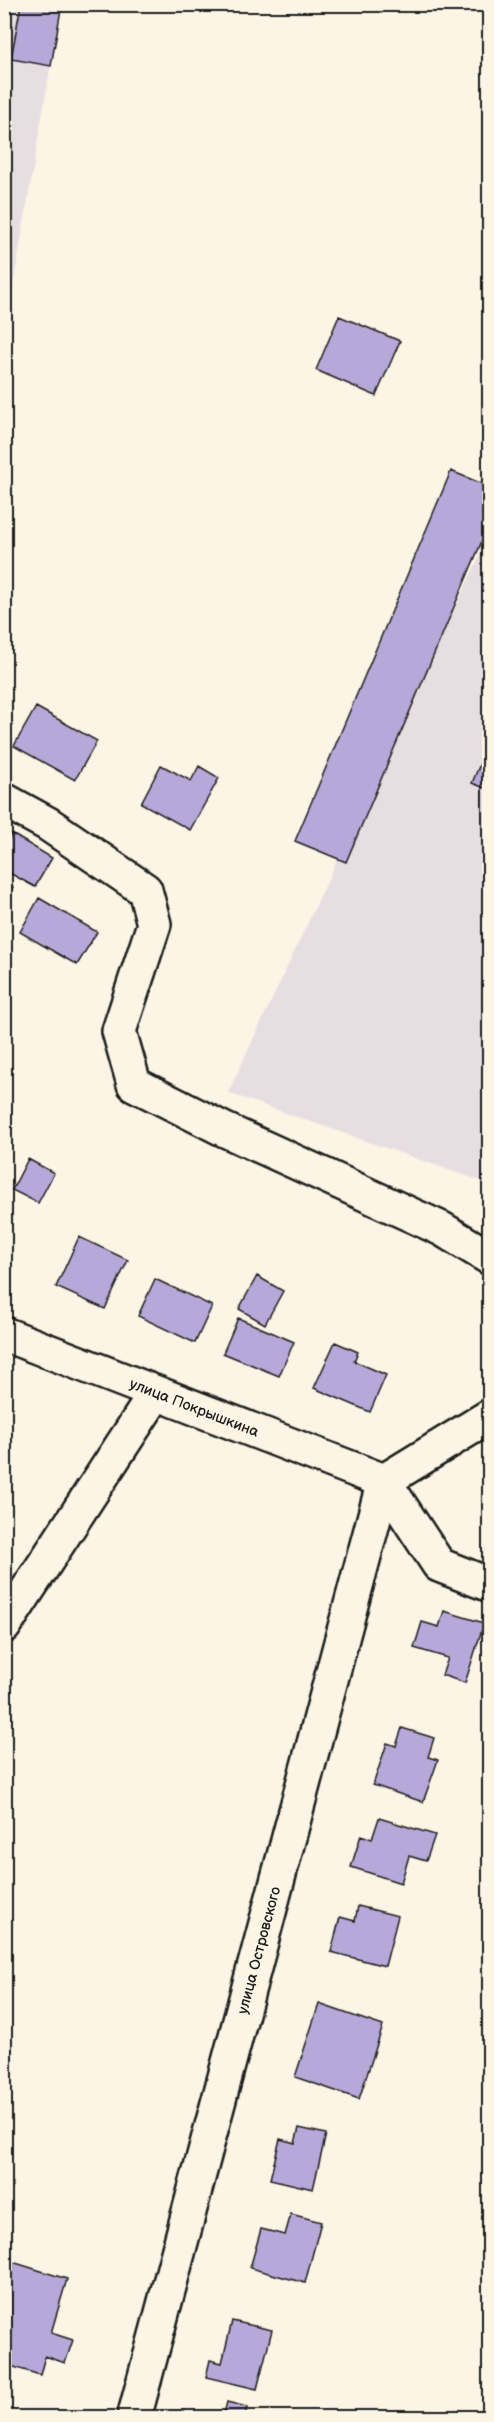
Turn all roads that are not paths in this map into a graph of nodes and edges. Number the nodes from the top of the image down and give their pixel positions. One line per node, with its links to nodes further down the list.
1 (4, 800): 2 (street)
2 (489, 1258)
3 (4, 1334): 4 (street, улица Покрышкина)
4 (156, 1393): 6 (street, улица Покрышкина); 8 (street)
5 (489, 1416): 6 (street)
6 (384, 1481): 7 (street); 9 (street, улица Островского)
7 (489, 1585)
8 (4, 1626)
9 (134, 2418)

